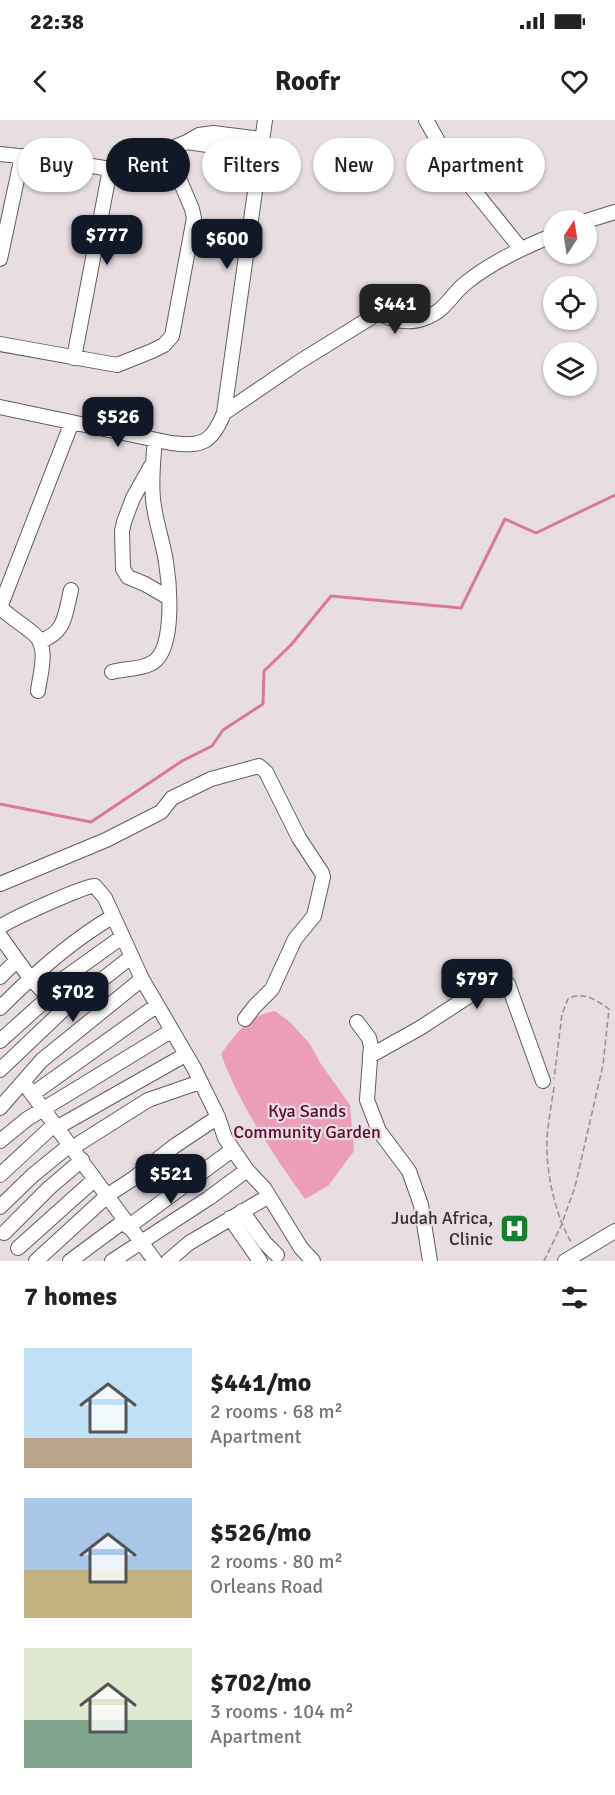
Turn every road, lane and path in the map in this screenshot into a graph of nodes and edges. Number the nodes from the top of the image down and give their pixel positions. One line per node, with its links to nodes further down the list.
1 (265, 120): 4 (street)
2 (426, 120): 15 (street)
3 (231, 138): 5 (street)
4 (262, 138)
5 (190, 140)
6 (0, 154): 7 (street)
7 (18, 156)
8 (18, 175): 16 (street)
9 (106, 190): 18 (street)
10 (185, 192): 18 (street)
11 (255, 192): 20 (street)
12 (615, 212): 13 (street)
13 (597, 218)
14 (543, 240): 15 (street)
15 (521, 249): 20 (street)
16 (0, 259)
17 (0, 344): 18 (street)
18 (74, 358)
19 (0, 407): 21 (street)
20 (224, 413): 22 (street)
21 (72, 422): 22 (street); 26 (street)
22 (154, 440): 23 (street)
23 (153, 462): 25 (street); 25 (street)
24 (71, 590): 26 (street)
25 (169, 598): 27 (street)
26 (40, 641): 28 (street)
27 (112, 672)
28 (38, 691)
29 (0, 884): 42 (street)
30 (112, 917): 31 (street); 32 (street); 36 (street)
31 (1, 936): 34 (street)
32 (122, 937): 33 (street); 38 (street)
33 (131, 957): 37 (street); 41 (street)
34 (17, 960): 35 (street); 36 (street)
35 (0, 977)
36 (30, 978): 38 (street); 40 (street)
37 (142, 979): 39 (street); 51 (street)
38 (47, 994): 41 (street); 45 (street)
39 (156, 1006): 44 (street); 51 (street)
40 (0, 1008)
41 (62, 1011): 48 (street)
42 (245, 1019)
43 (357, 1022): 47 (street)
44 (171, 1031): 46 (street); 53 (street)
45 (0, 1041)
46 (185, 1055): 50 (street); 55 (street)
47 (370, 1056): 49 (street); 82 (street)
48 (0, 1070)
49 (543, 1081)
50 (200, 1082): 54 (street); 57 (street)
51 (29, 1088): 52 (street); 53 (street)
52 (0, 1108)
53 (45, 1109): 55 (street); 56 (street)
54 (218, 1117): 58 (street); 63 (street)
55 (56, 1126): 57 (street); 61 (street)
56 (0, 1141)
57 (71, 1146): 59 (street); 65 (street)
58 (232, 1150): 60 (street); 67 (street)
59 (82, 1160): 62 (street); 69 (street)
60 (247, 1170): 64 (street); 71 (street)
61 (0, 1175)
62 (95, 1179): 63 (street); 72 (street)
63 (108, 1195): 67 (street); 77 (street)
64 (269, 1196): 66 (street); 75 (street)
65 (0, 1207)
66 (236, 1215): 74 (street); 80 (street); 81 (street)
67 (126, 1224): 71 (street); 78 (street)
68 (561, 1226): 68 (path); 73 (path); 83 (path)
69 (2, 1231): 72 (street)
70 (615, 1231): 73 (street)
71 (142, 1243): 79 (street); 80 (street)
72 (18, 1248): 76 (street)
73 (578, 1253): 84 (street)
74 (278, 1255)
75 (307, 1259)
76 (29, 1261)
77 (36, 1261)
78 (70, 1261)
79 (112, 1261)
80 (157, 1261)
81 (260, 1261)
82 (430, 1261)
83 (544, 1261)
84 (565, 1261)

